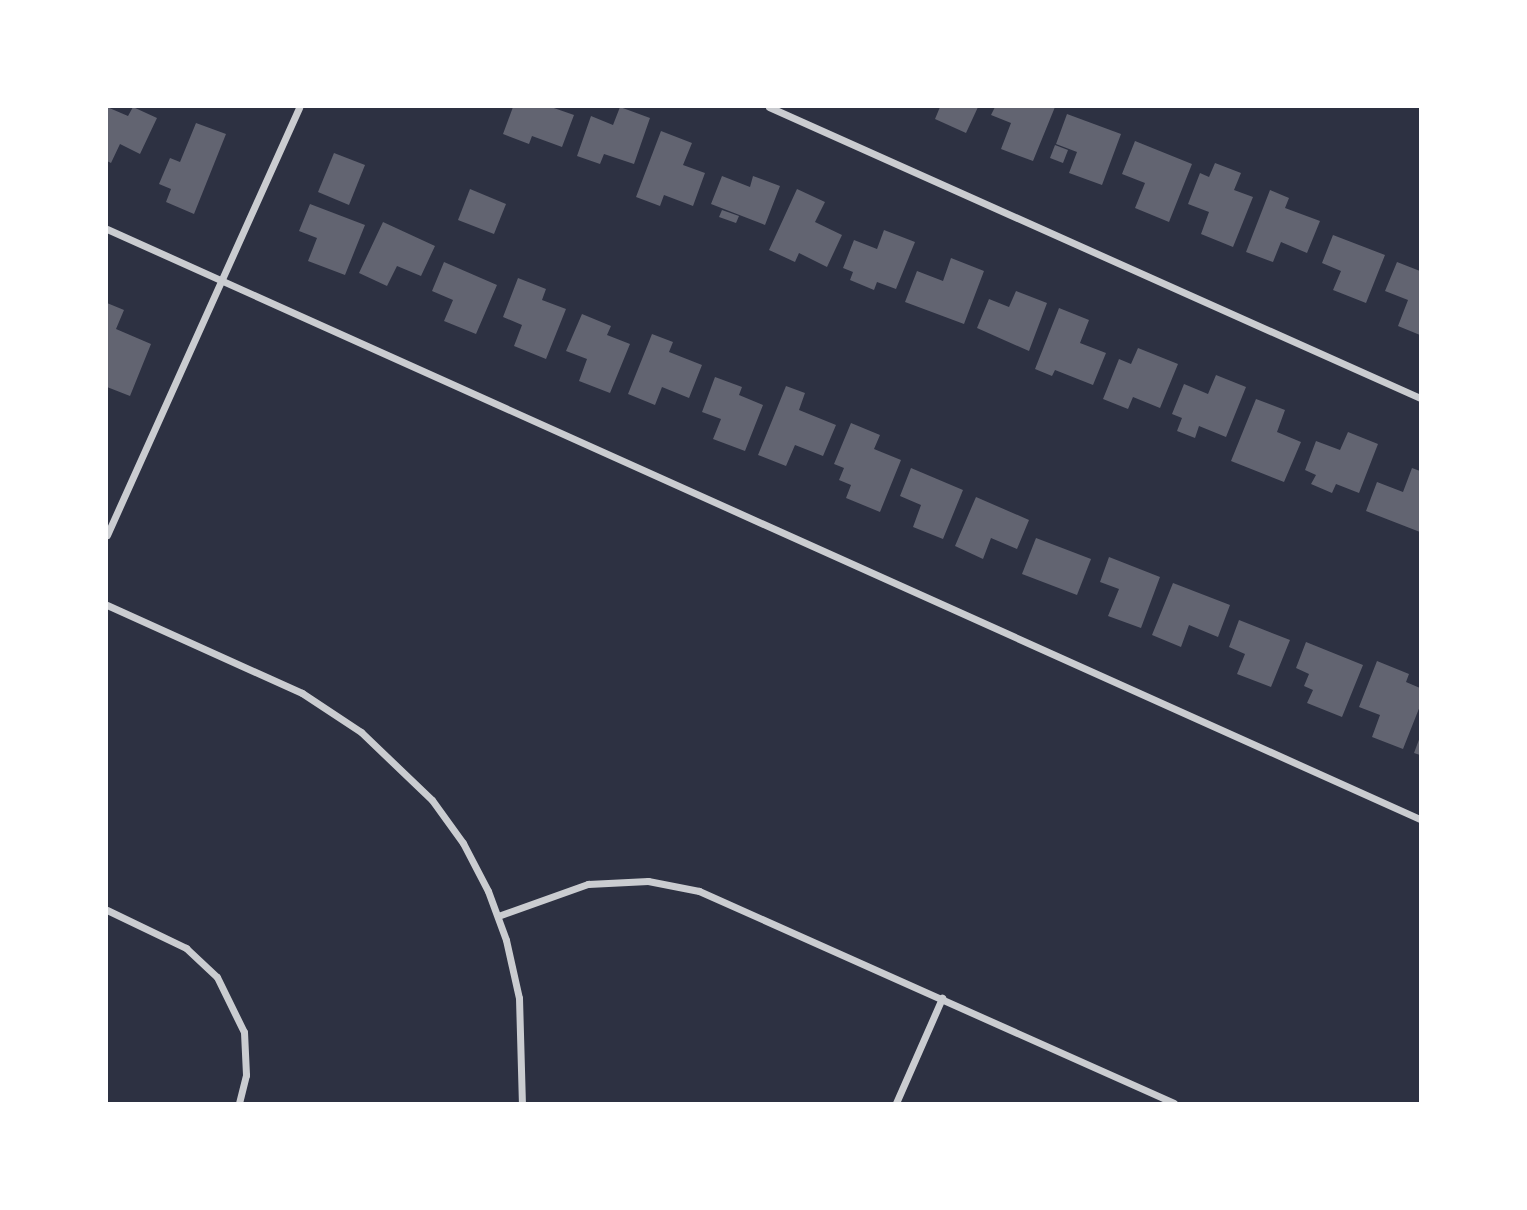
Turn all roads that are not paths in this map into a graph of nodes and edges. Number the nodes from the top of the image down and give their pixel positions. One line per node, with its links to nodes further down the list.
1 (299, 107): 4 (street)
2 (769, 107): 5 (street)
3 (107, 229): 4 (street)
4 (221, 280): 6 (street); 8 (street)
5 (1420, 398)
6 (107, 536)
7 (107, 606): 10 (street)
8 (1420, 819)
9 (107, 910): 12 (street)
10 (498, 916): 11 (street); 13 (street)
11 (943, 998): 14 (street); 15 (street)
12 (239, 1103)
13 (522, 1103)
14 (897, 1103)
15 (1174, 1103)

